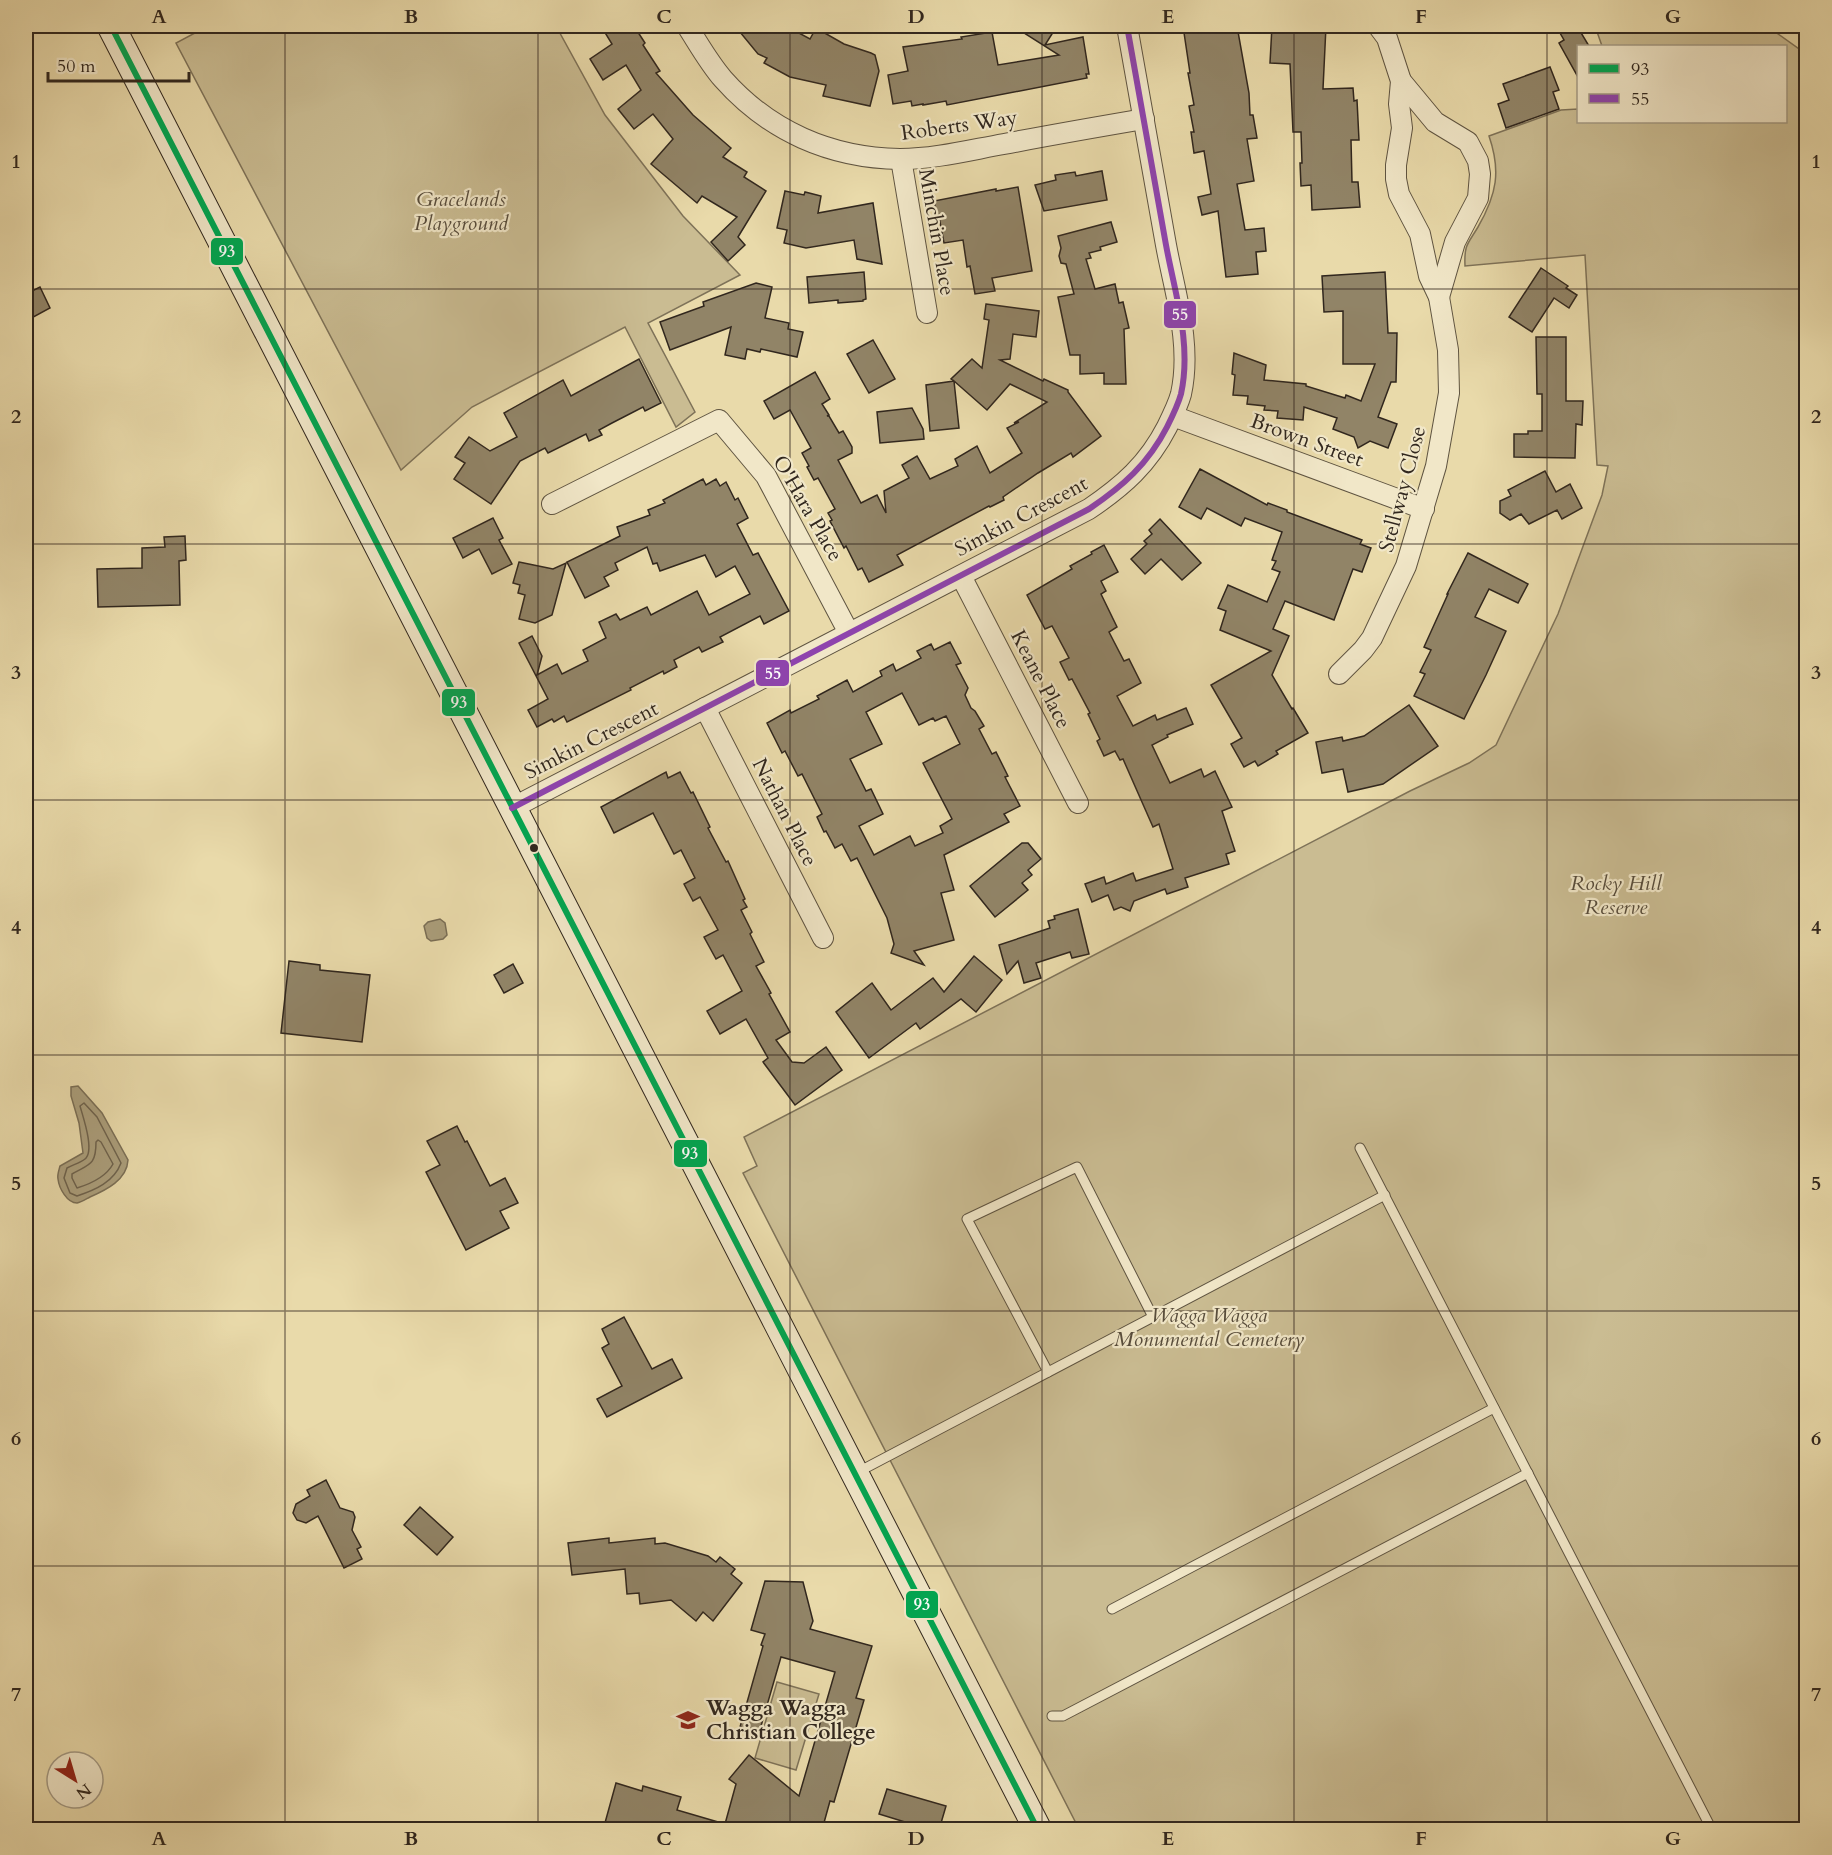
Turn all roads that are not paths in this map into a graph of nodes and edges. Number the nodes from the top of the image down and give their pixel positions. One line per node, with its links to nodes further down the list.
1 (111, 26): 18 (main road)
2 (687, 26): 7 (street, Roberts Way)
3 (1127, 26): 6 (street, Simkin Crescent)
4 (1378, 26): 5 (street, Stellway Close)
5 (1401, 81): 8 (street, Stellway Close); 8 (street, Stellway Close)
6 (1143, 118): 7 (street, Roberts Way); 10 (street, Simkin Crescent)
7 (901, 159): 9 (street, Minchin Place)
8 (1439, 297): 12 (street, Stellway Close)
9 (927, 313)
10 (1173, 416): 12 (street, Brown Street); 13 (street, Simkin Crescent)
11 (552, 504): 14 (street, O'Hara Place)
12 (1424, 509): 15 (street, Stellway Close)
13 (962, 576): 14 (street, Simkin Crescent); 17 (street, Keane Place)
14 (849, 633): 16 (street, Simkin Crescent)
15 (1339, 674)
16 (705, 708): 18 (street, Simkin Crescent); 19 (street, Nathan Place)
17 (1078, 803)
18 (512, 808): 25 (main road)
19 (823, 938)
20 (1360, 1148): 21 (lane)
21 (1384, 1195): 22 (lane); 24 (lane)
22 (1153, 1317): 23 (lane); 23 (lane)
23 (1048, 1372): 25 (lane)
24 (1494, 1408): 26 (lane); 27 (lane)
25 (856, 1473): 29 (main road)
26 (1528, 1473): 28 (lane); 30 (lane)
27 (1113, 1610)
28 (1052, 1716)
29 (1038, 1830)
30 (1712, 1830)

